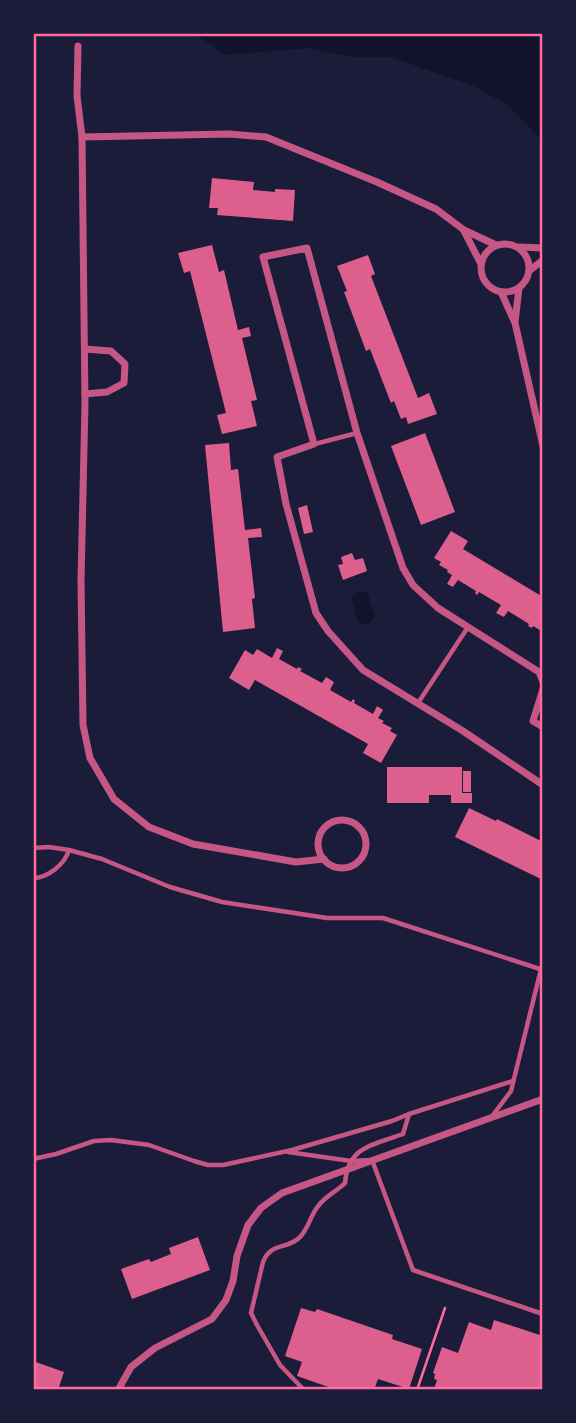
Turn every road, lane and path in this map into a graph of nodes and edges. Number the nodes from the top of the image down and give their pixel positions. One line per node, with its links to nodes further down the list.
1 (78, 46): 2 (street)
2 (82, 137): 3 (street); 13 (street)
3 (464, 230): 4 (street); 8 (street)
4 (496, 245): 5 (street); 8 (street)
5 (518, 247): 6 (street); 9 (street)
6 (543, 248)
7 (543, 260): 9 (street)
8 (481, 264): 11 (street)
9 (529, 271): 10 (street)
10 (519, 288): 11 (street); 12 (street)
11 (501, 292): 12 (street)
12 (515, 323): 17 (street)
13 (85, 349): 14 (street); 14 (street)
14 (85, 394): 26 (street)
15 (356, 433): 16 (lane); 16 (street); 18 (street)
16 (314, 444): 21 (street)
17 (543, 446)
18 (468, 627): 19 (street); 21 (lane)
19 (543, 682)
20 (543, 689): 22 (street)
21 (417, 703): 23 (street)
22 (543, 727)
23 (543, 785)
24 (33, 848): 25 (lane)
25 (69, 850): 27 (lane); 28 (lane)
26 (324, 859): 26 (street)
27 (33, 878)
28 (542, 970): 29 (lane)
29 (513, 1081): 31 (lane); 32 (lane)
30 (543, 1099): 32 (street)
31 (409, 1114): 33 (lane); 36 (lane)
32 (491, 1118): 35 (street)
33 (284, 1152): 34 (lane); 36 (lane)
34 (33, 1159)
35 (372, 1160): 36 (lane); 37 (street); 39 (lane)
36 (351, 1161): 37 (lane)
37 (346, 1169): 40 (street); 41 (lane)
38 (445, 1308): 42 (path)
39 (543, 1314)
40 (118, 1390)
41 (304, 1390)
42 (417, 1390)

